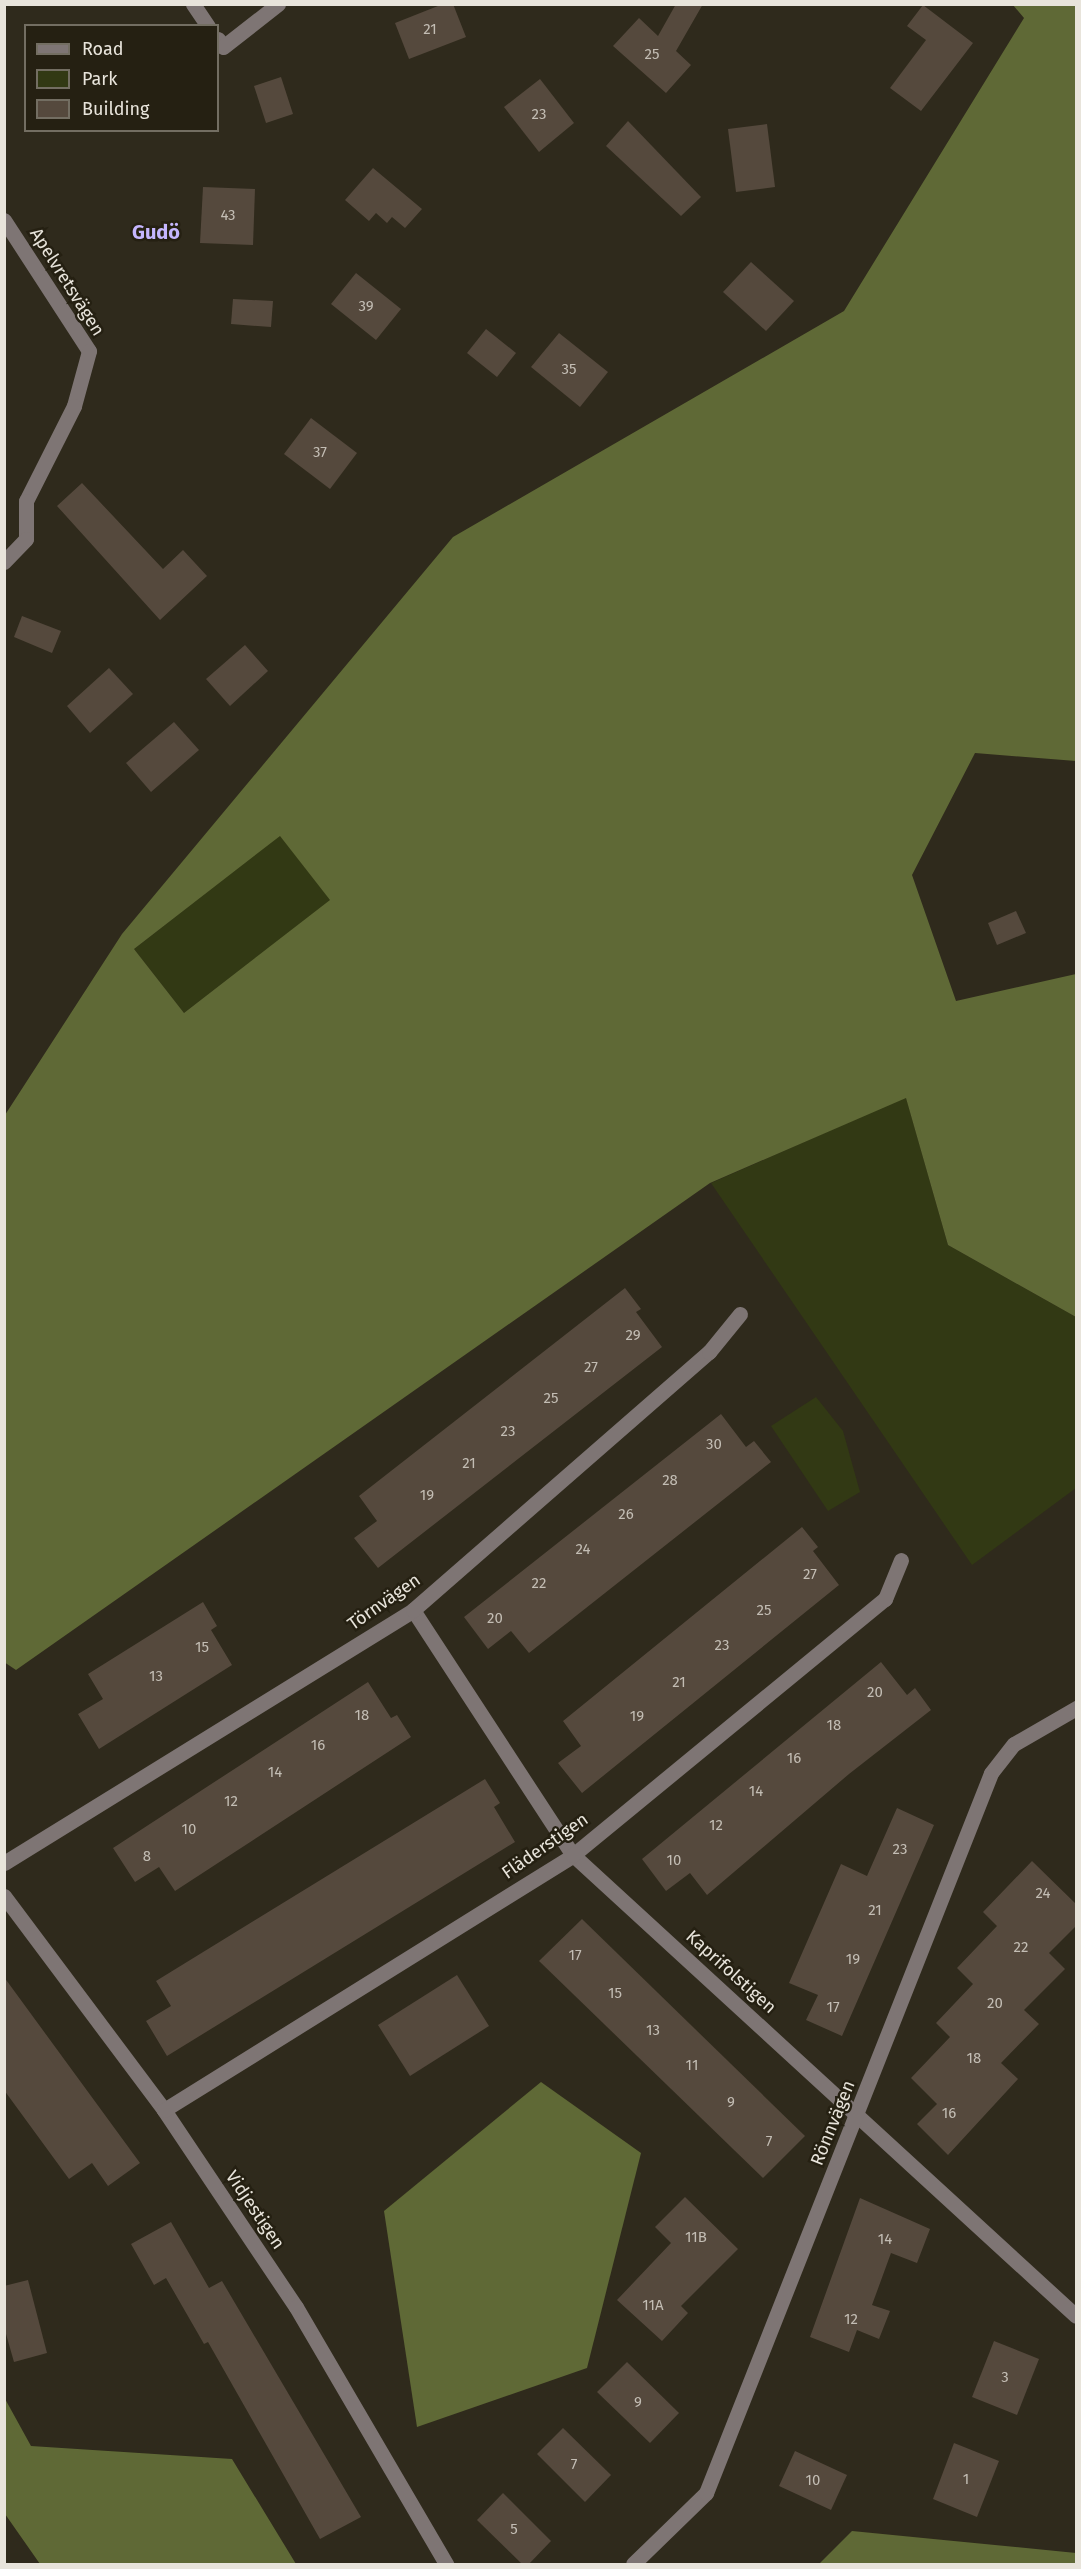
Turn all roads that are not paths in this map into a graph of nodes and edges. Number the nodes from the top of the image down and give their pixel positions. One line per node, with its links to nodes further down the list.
1 (193, 4): 3 (street)
2 (278, 4): 4 (street)
3 (207, 24)
4 (219, 40)
5 (4, 220): 6 (street, Apelvretsvägen)
6 (4, 562)
7 (740, 1314): 9 (street, Törnvägen)
8 (901, 1560): 11 (street, Fläderstigen)
9 (413, 1610): 11 (street, Kaprifolstigen); 12 (street, Törnvägen)
10 (1077, 1708): 15 (street, Rönnvägen)
11 (573, 1855): 14 (street, Fläderstigen); 15 (street, Kaprifolstigen)
12 (4, 1863)
13 (4, 1896): 14 (street, Vidjestigen)
14 (164, 2110): 17 (street, Vidjestigen)
15 (858, 2114): 16 (street, Kaprifolstigen); 18 (street, Rönnvägen)
16 (1077, 2316)
17 (446, 2565)
18 (633, 2565)

